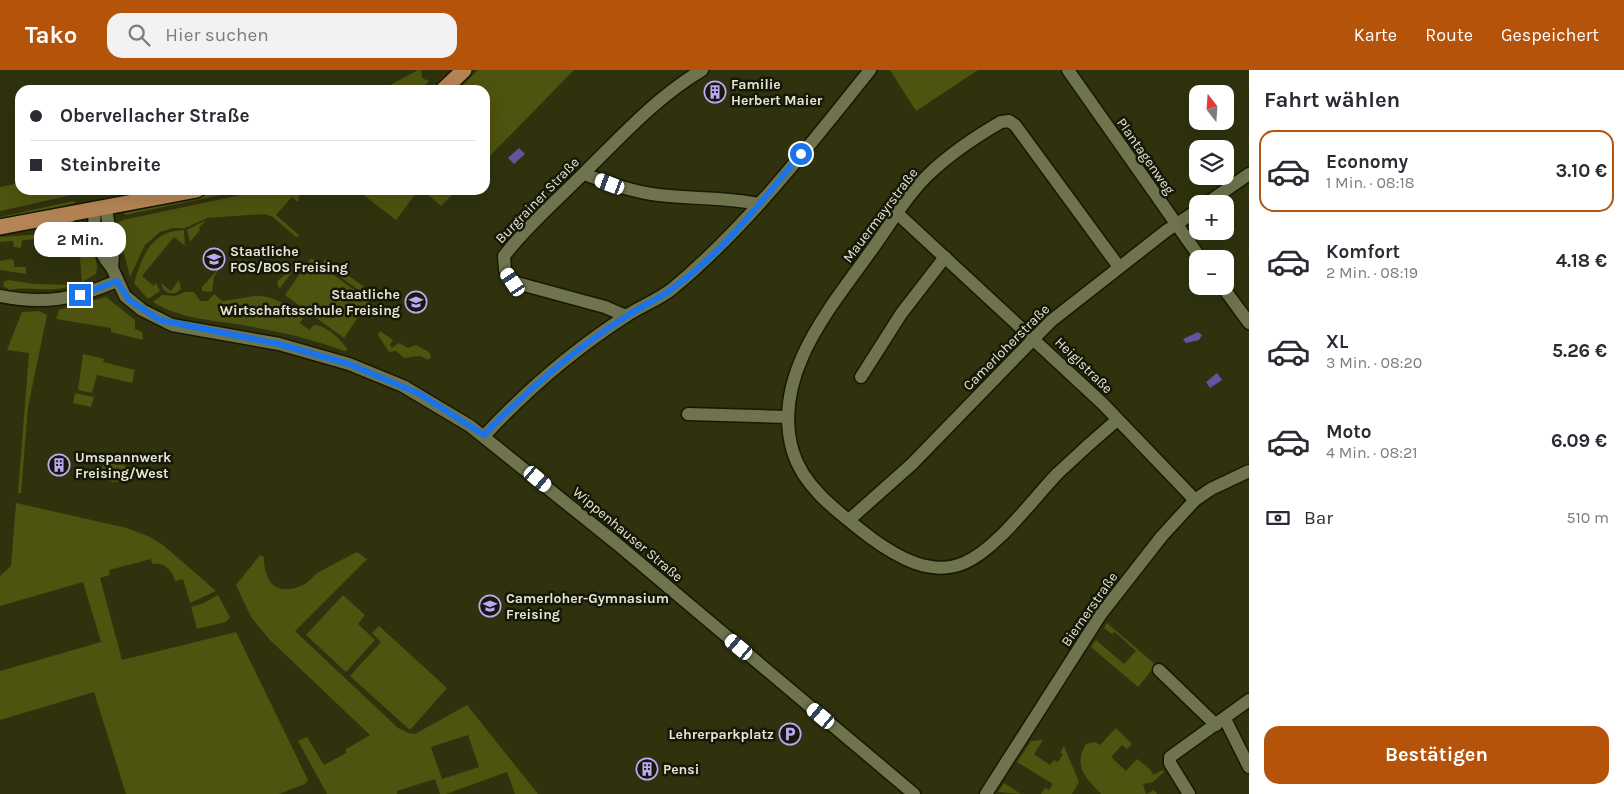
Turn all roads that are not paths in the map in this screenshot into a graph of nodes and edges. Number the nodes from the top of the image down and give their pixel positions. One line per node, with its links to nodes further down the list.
1 (464, 70): 5 (main road)
2 (702, 70): 6 (street, Burgrainer Straße)
3 (870, 70): 10 (street)
4 (1068, 70): 15 (street, Plantagenweg)
5 (448, 85)
6 (584, 174): 10 (street); 25 (street, Burgrainer Straße)
7 (1249, 174): 9 (street)
8 (174, 195): 11 (main road)
9 (1219, 195)
10 (759, 204): 25 (street)
11 (100, 210): 14 (main road); 17 (street); 21 (street, Wippenhauser Straße)
12 (898, 214): 19 (street, Heiglstraße); 20 (street, Mauermayrstraße); 30 (street, Mauermayrstraße)
13 (1189, 216): 15 (street, Camerloherstraße)
14 (28, 222): 16 (main road); 17 (street)
15 (1176, 225): 18 (street, Plantagenweg); 20 (street, Camerloherstraße)
16 (0, 227)
17 (94, 236): 21 (street)
18 (1194, 250)
19 (946, 257): 27 (street, Heiglstraße); 28 (street)
20 (1119, 267): 27 (street, Camerloherstraße)
21 (112, 268): 22 (street, Wippenhauser Straße)
22 (117, 281): 24 (street); 32 (street, Wippenhauser Straße)
23 (1229, 295): 26 (street)
24 (0, 296)
25 (626, 316): 32 (street)
26 (1249, 323)
27 (1034, 338): 31 (street, Heiglstraße); 35 (street, Camerloherstraße)
28 (861, 377)
29 (688, 414): 30 (street)
30 (788, 417): 35 (street, Mauermayrstraße)
31 (1117, 420): 34 (street, Heiglstraße); 35 (street, Mauermayrstraße)
32 (484, 435): 40 (street, Wippenhauser Straße)
33 (1249, 471): 34 (street, Biernerstraße)
34 (1195, 500): 41 (street, Biernerstraße)
35 (850, 520)
36 (1159, 670): 38 (street)
37 (1249, 700): 38 (street)
38 (1221, 722): 39 (street); 42 (street)
39 (1249, 767)
40 (914, 794)
41 (986, 794)
42 (1188, 794)

